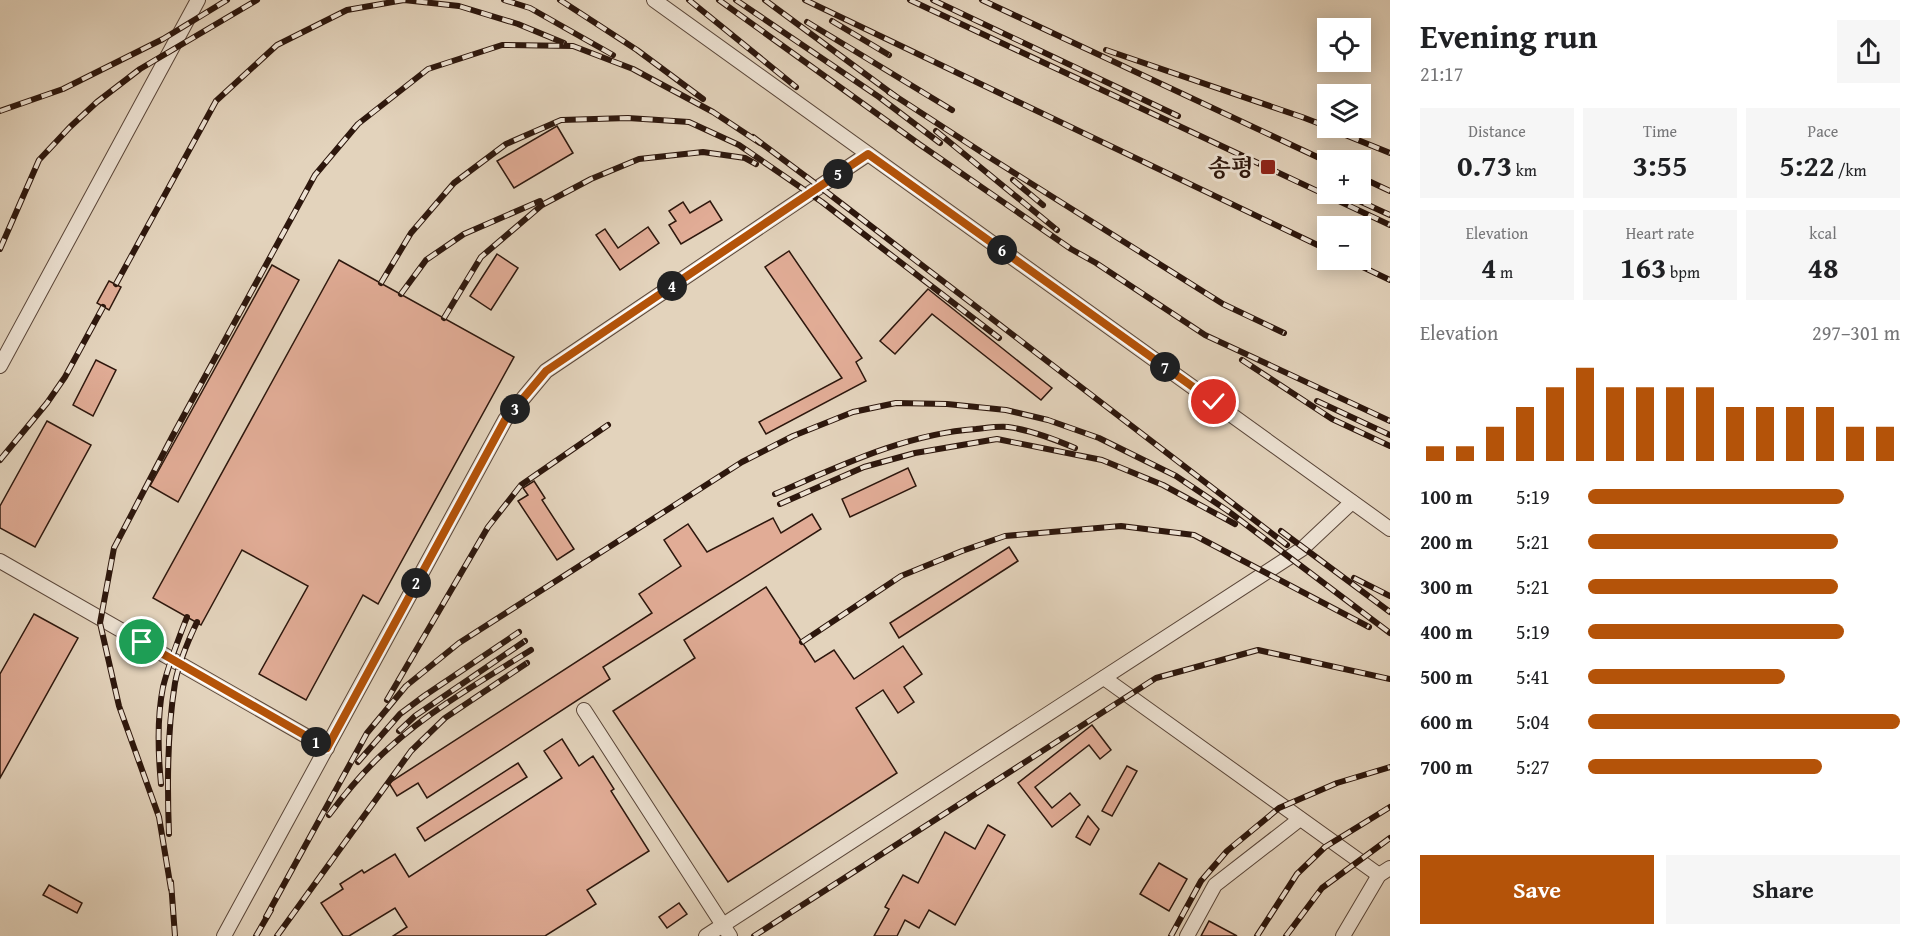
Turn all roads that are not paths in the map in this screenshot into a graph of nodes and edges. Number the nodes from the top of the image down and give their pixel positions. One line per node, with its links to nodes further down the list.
1 (198, 0): 4 (lane)
2 (654, 0): 3 (lane)
3 (868, 154): 5 (lane); 10 (lane)
4 (0, 366)
5 (1352, 502): 6 (lane); 8 (lane)
6 (1390, 529)
7 (0, 561): 10 (lane)
8 (1104, 678): 11 (lane); 13 (lane)
9 (584, 710): 13 (lane)
10 (327, 748): 14 (lane)
11 (1300, 819): 12 (lane); 16 (lane)
12 (1385, 872): 17 (lane)
13 (727, 930): 15 (lane)
14 (224, 936)
15 (706, 936)
16 (1186, 936)
17 (1343, 936)

